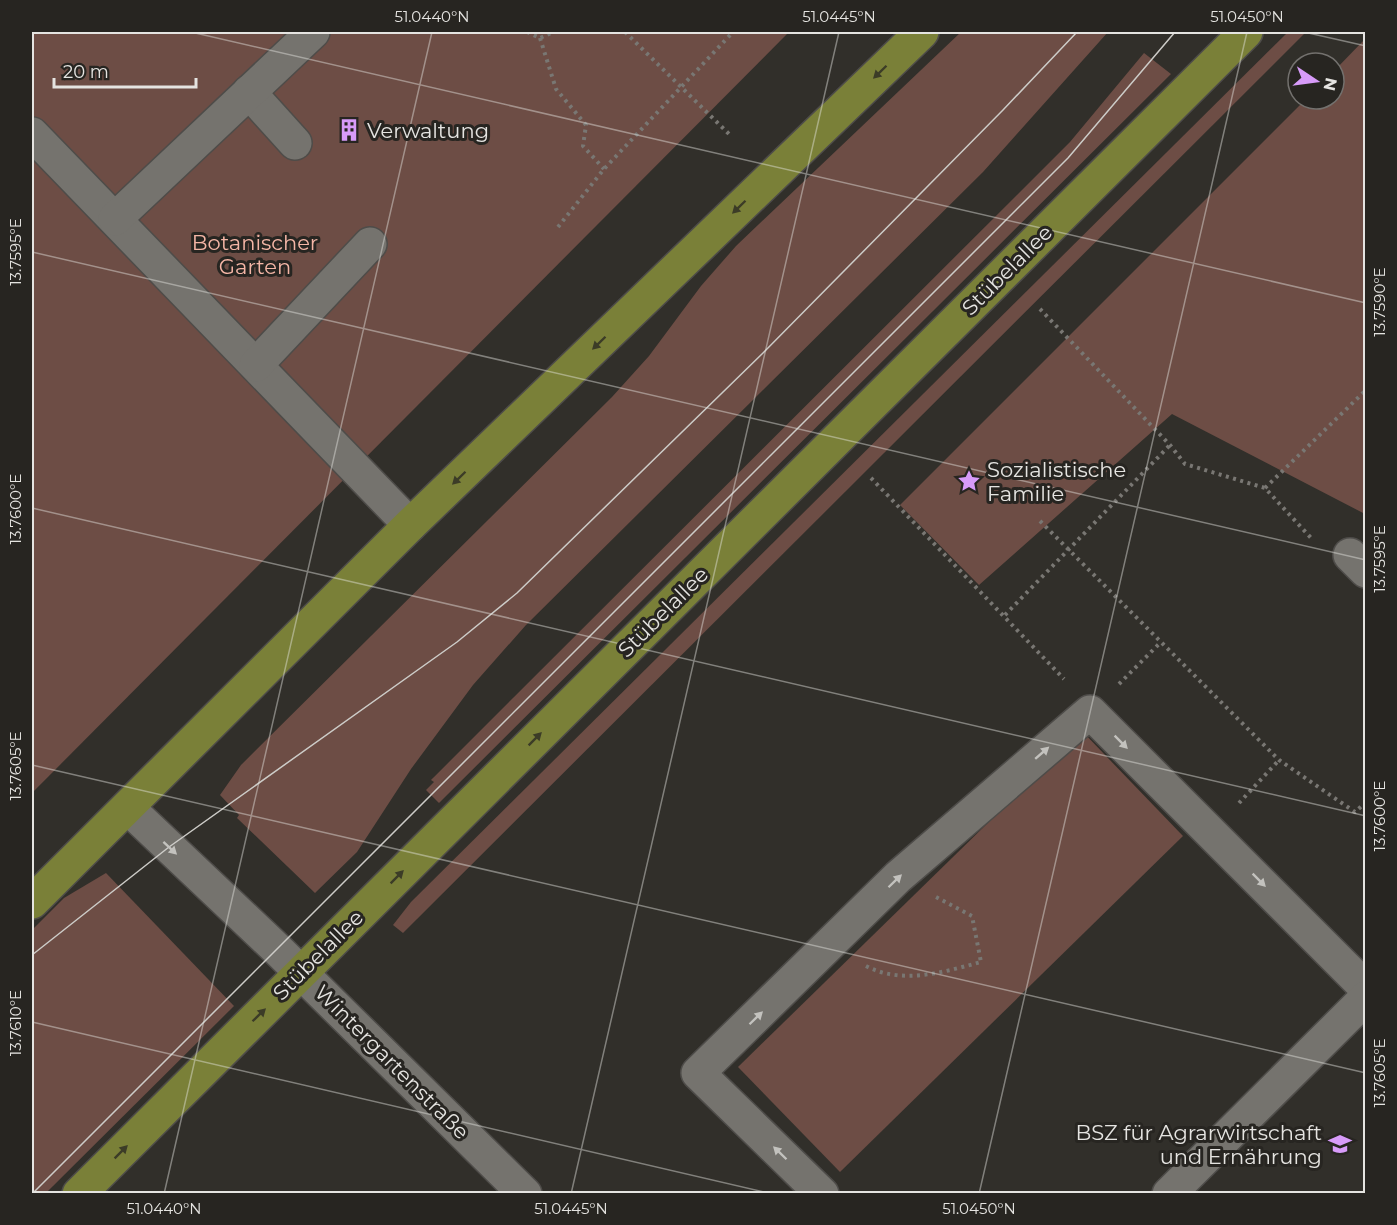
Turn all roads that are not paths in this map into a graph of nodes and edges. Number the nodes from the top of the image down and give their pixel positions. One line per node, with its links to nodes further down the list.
1 (314, 32): 4 (street)
2 (922, 32): 10 (main road, one-way to 10)
3 (1246, 32): 13 (main road, Stübelallee, one-way to 3)
4 (249, 92): 6 (street); 7 (street)
5 (32, 134): 7 (street)
6 (295, 143)
7 (115, 219): 9 (street)
8 (370, 244): 9 (street)
9 (256, 365): 10 (street)
10 (410, 525): 11 (main road)
11 (128, 808): 12 (main road); 13 (street, Wintergartenstraße, one-way to 13)
12 (32, 902)
13 (301, 972): 16 (main road, Stübelallee, one-way to 13); 17 (street, Wintergartenstraße)
14 (1365, 988): 18 (street, one-way to 14)
15 (1365, 998): 19 (street)
16 (79, 1194)
17 (525, 1194)
18 (822, 1194)
19 (1169, 1194)

